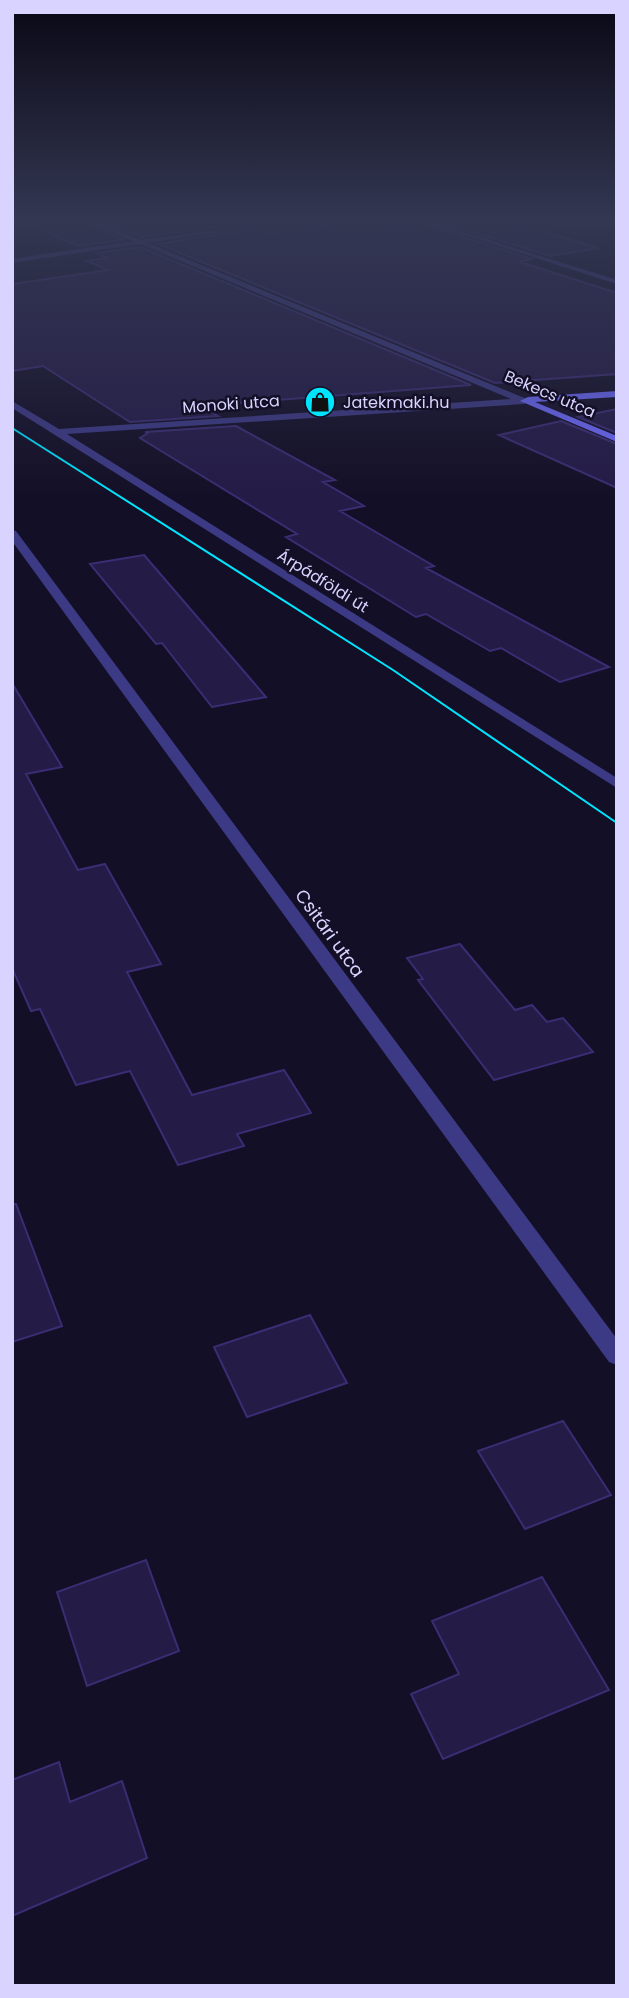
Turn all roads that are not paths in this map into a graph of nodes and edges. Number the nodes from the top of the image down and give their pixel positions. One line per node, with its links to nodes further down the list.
1 (307, 311): 3 (street, Bekecs utca)
2 (617, 394): 3 (street, Monoki utca)
3 (524, 401): 5 (street, Monoki utca); 6 (street, Bekecs utca)
4 (12, 404): 5 (street, Árpádföldi út)
5 (58, 432): 8 (street, Árpádföldi út)
6 (617, 439)
7 (12, 533): 9 (street, Csitári utca)
8 (617, 784)
9 (617, 1356)

